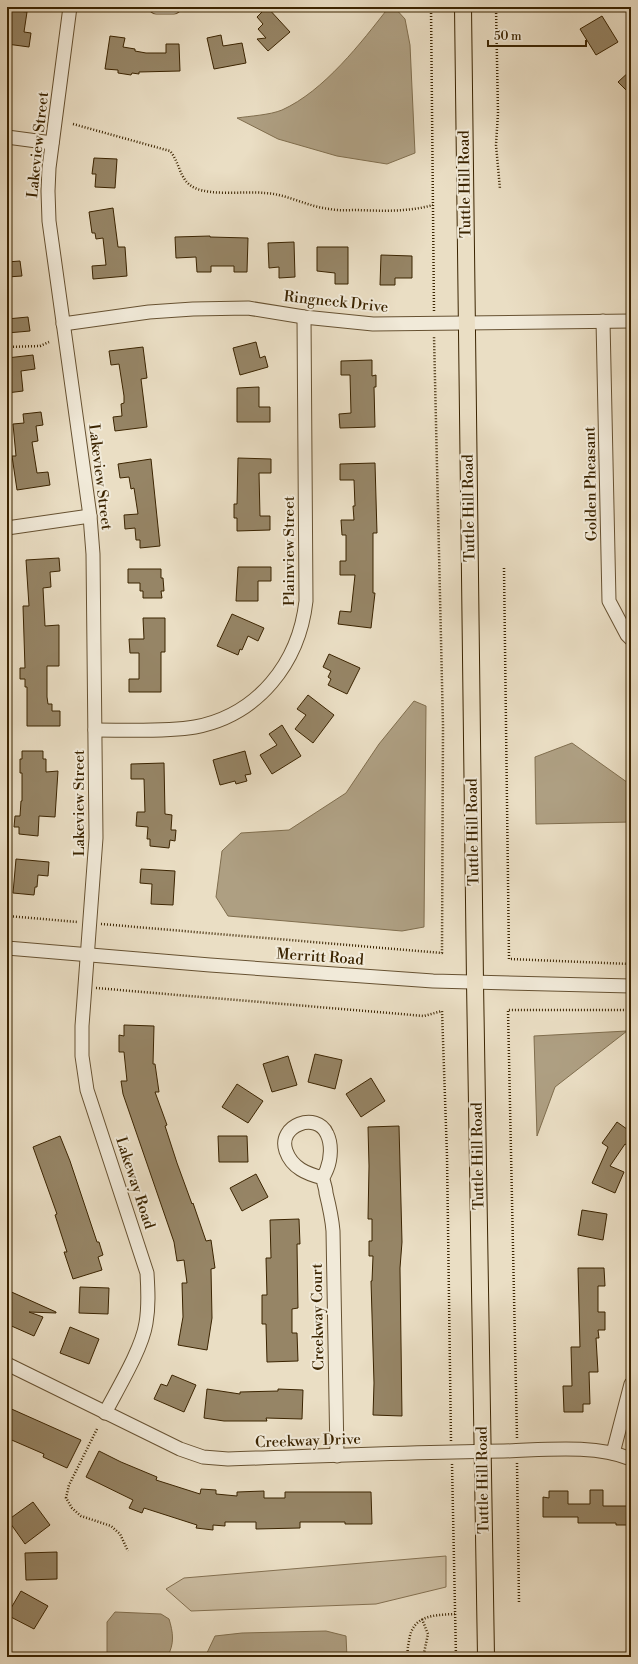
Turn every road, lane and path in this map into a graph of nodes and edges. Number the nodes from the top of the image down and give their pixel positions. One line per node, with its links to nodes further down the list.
1 (70, 7): 9 (street, Lakeview Street)
2 (156, 7): 3 (street)
3 (174, 7)
4 (431, 7): 11 (path)
5 (463, 7): 17 (main road, Tuttle Hill Road)
6 (496, 7): 10 (path)
7 (73, 124): 11 (path)
8 (7, 137): 9 (street)
9 (52, 143): 16 (street, Lakeview Street)
10 (500, 189)
11 (433, 205): 15 (path)
12 (304, 317): 15 (street, Ringneck Drive); 16 (street, Ringneck Drive); 24 (street, Plainview Street)
13 (603, 321): 14 (street, Ringneck Drive); 17 (street, Ringneck Drive); 23 (street, Golden Pheasant)
14 (631, 321)
15 (434, 323): 17 (street, Ringneck Drive); 26 (path)
16 (63, 324): 20 (street, Lakeview Street)
17 (467, 324): 30 (main road, Tuttle Hill Road)
18 (49, 342): 19 (path)
19 (7, 347)
20 (90, 516): 21 (street); 24 (street, Lakeview Street)
21 (7, 528)
22 (504, 568): 29 (path)
23 (631, 639)
24 (95, 730): 26 (street, Lakeview Street)
25 (7, 916): 26 (path)
26 (90, 923): 28 (street, Lakeview Street)
27 (7, 948): 28 (street, Merritt Road)
28 (88, 955): 30 (street, Merritt Road); 32 (street, Lakeway Road)
29 (631, 964)
30 (475, 982): 31 (street, Merritt Road); 39 (main road, Tuttle Hill Road)
31 (631, 986)
32 (85, 987): 37 (street, Lakeway Road); 41 (path)
33 (631, 1010): 40 (path)
34 (323, 1178): 43 (street, Creekway Court)
35 (7, 1364): 37 (street, Creekway Drive)
36 (631, 1384): 42 (street)
37 (105, 1413): 43 (street, Creekway Drive)
38 (97, 1429): 45 (path)
39 (482, 1451): 40 (street, Creekway Drive); 41 (street, Creekway Drive); 52 (main road, Tuttle Hill Road)
40 (517, 1451): 42 (street, Creekway Drive); 46 (path)
41 (452, 1452): 43 (street, Creekway Drive); 47 (path)
42 (613, 1453): 44 (street, Creekway Drive)
43 (337, 1456)
44 (631, 1459)
45 (128, 1551)
46 (519, 1602)
47 (455, 1614): 48 (path); 51 (path)
48 (422, 1619): 49 (path); 50 (path)
49 (408, 1657)
50 (424, 1657)
51 (456, 1657)
52 (486, 1657)

